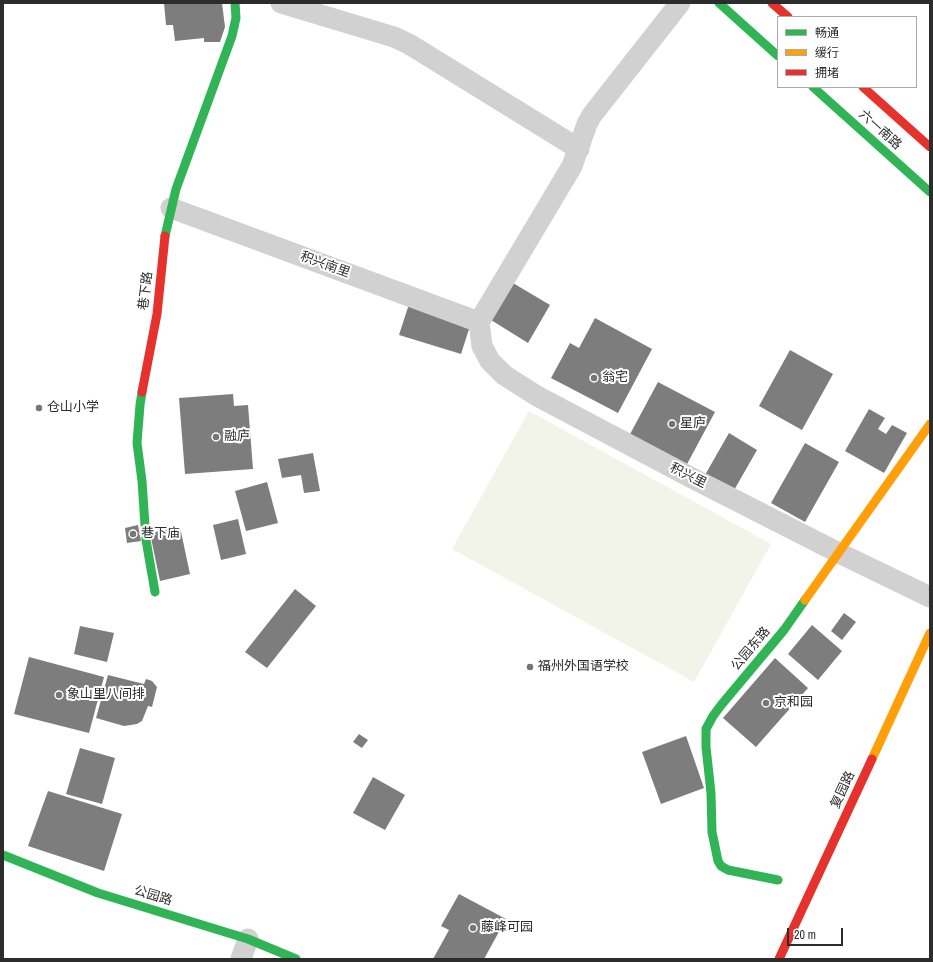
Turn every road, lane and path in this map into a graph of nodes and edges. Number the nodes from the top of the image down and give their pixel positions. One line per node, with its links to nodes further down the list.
1 (235, 3): 13 (street, 巷下路)
2 (281, 3): 11 (street)
3 (680, 3): 11 (street)
4 (719, 3): 7 (street)
5 (772, 3): 6 (street)
6 (787, 16)
7 (777, 55)
8 (814, 88): 12 (street, 六一南路)
9 (864, 88): 10 (street, 六一南路)
10 (930, 147)
11 (579, 149): 14 (street)
12 (930, 192)
13 (171, 208): 14 (street, 积兴南里); 17 (street, 巷下路)
14 (479, 322): 16 (street, 积兴里)
15 (930, 424): 16 (street, 公园东路)
16 (839, 553): 18 (street, 积兴里); 21 (street, 公园东路)
17 (155, 592)
18 (930, 597)
19 (930, 633): 25 (street, 复园路)
20 (3, 855): 22 (street, 公园路)
21 (778, 880)
22 (248, 939): 23 (street); 24 (street, 公园路)
23 (240, 959)
24 (296, 959)
25 (779, 959)

